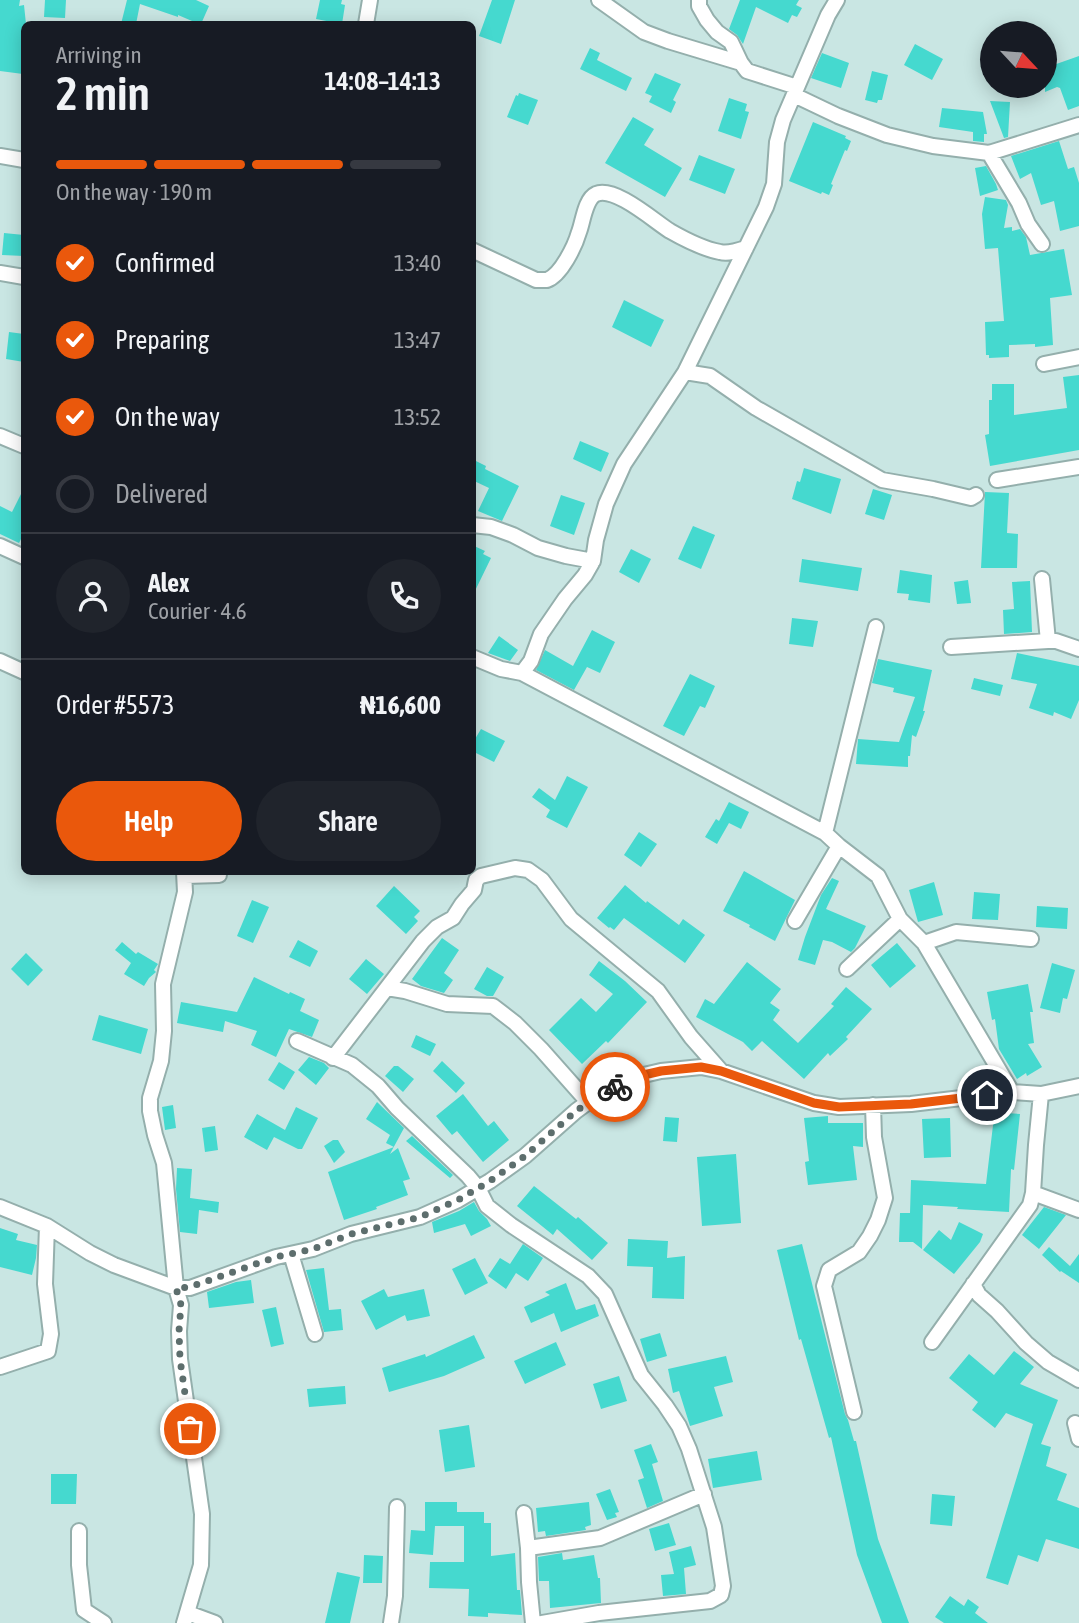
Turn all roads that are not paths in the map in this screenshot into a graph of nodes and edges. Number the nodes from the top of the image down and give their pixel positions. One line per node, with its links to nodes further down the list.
1 (370, 0): 5 (street)
2 (598, 0): 6 (street)
3 (699, 0): 6 (street)
4 (837, 0): 7 (street)
5 (366, 21)
6 (741, 64): 7 (street)
7 (796, 91): 9 (street); 13 (street)
8 (1079, 125): 9 (street)
9 (989, 153): 12 (street)
10 (0, 156): 11 (street)
11 (21, 160)
12 (1042, 244)
13 (746, 248): 14 (street); 19 (street)
14 (476, 252)
15 (0, 273): 16 (street)
16 (21, 276)
17 (1079, 357): 18 (street)
18 (1044, 364)
19 (685, 372): 24 (street); 28 (street)
20 (0, 436): 21 (street)
21 (21, 445)
22 (1079, 467): 23 (street)
23 (997, 480)
24 (976, 495)
25 (476, 525): 28 (street)
26 (0, 546): 27 (street)
27 (21, 556)
28 (593, 561): 37 (street)
29 (1042, 579): 31 (street)
30 (876, 628): 38 (street)
31 (1048, 641): 32 (street); 33 (street)
32 (951, 647)
33 (1079, 649)
34 (476, 659): 37 (street)
35 (0, 661): 36 (street)
36 (21, 671)
37 (522, 673): 38 (street)
38 (825, 833): 39 (street)
39 (839, 846): 41 (street); 42 (street)
40 (185, 875): 62 (street)
41 (900, 919): 44 (street); 45 (street)
42 (795, 921)
43 (1031, 939): 44 (street)
44 (924, 943): 51 (street)
45 (848, 969)
46 (387, 988): 48 (street); 49 (street); 53 (street)
47 (297, 1041): 48 (street)
48 (333, 1058): 55 (street)
49 (721, 1071): 53 (street); 54 (street)
50 (1079, 1086): 52 (street)
51 (1012, 1092): 52 (street); 54 (street)
52 (1041, 1094): 56 (street)
53 (588, 1102): 55 (street)
54 (873, 1105): 67 (street)
55 (478, 1188): 60 (street); 70 (street)
56 (1034, 1193): 58 (street); 61 (street)
57 (0, 1208): 59 (street)
58 (1079, 1210)
59 (47, 1226): 62 (street); 65 (street)
60 (291, 1254): 62 (street); 63 (street)
61 (973, 1284): 64 (street); 66 (street)
62 (176, 1288): 75 (street)
63 (315, 1334)
64 (932, 1342)
65 (0, 1367)
66 (1079, 1380)
67 (854, 1412)
68 (1075, 1423): 69 (street)
69 (1079, 1439)
70 (704, 1493): 74 (street); 80 (street)
71 (397, 1507): 78 (street)
72 (524, 1513): 74 (street)
73 (79, 1531): 76 (street)
74 (528, 1548): 79 (street)
75 (186, 1618): 77 (street)
76 (104, 1623)
77 (215, 1623)
78 (391, 1623)
79 (533, 1623)
80 (542, 1623)

